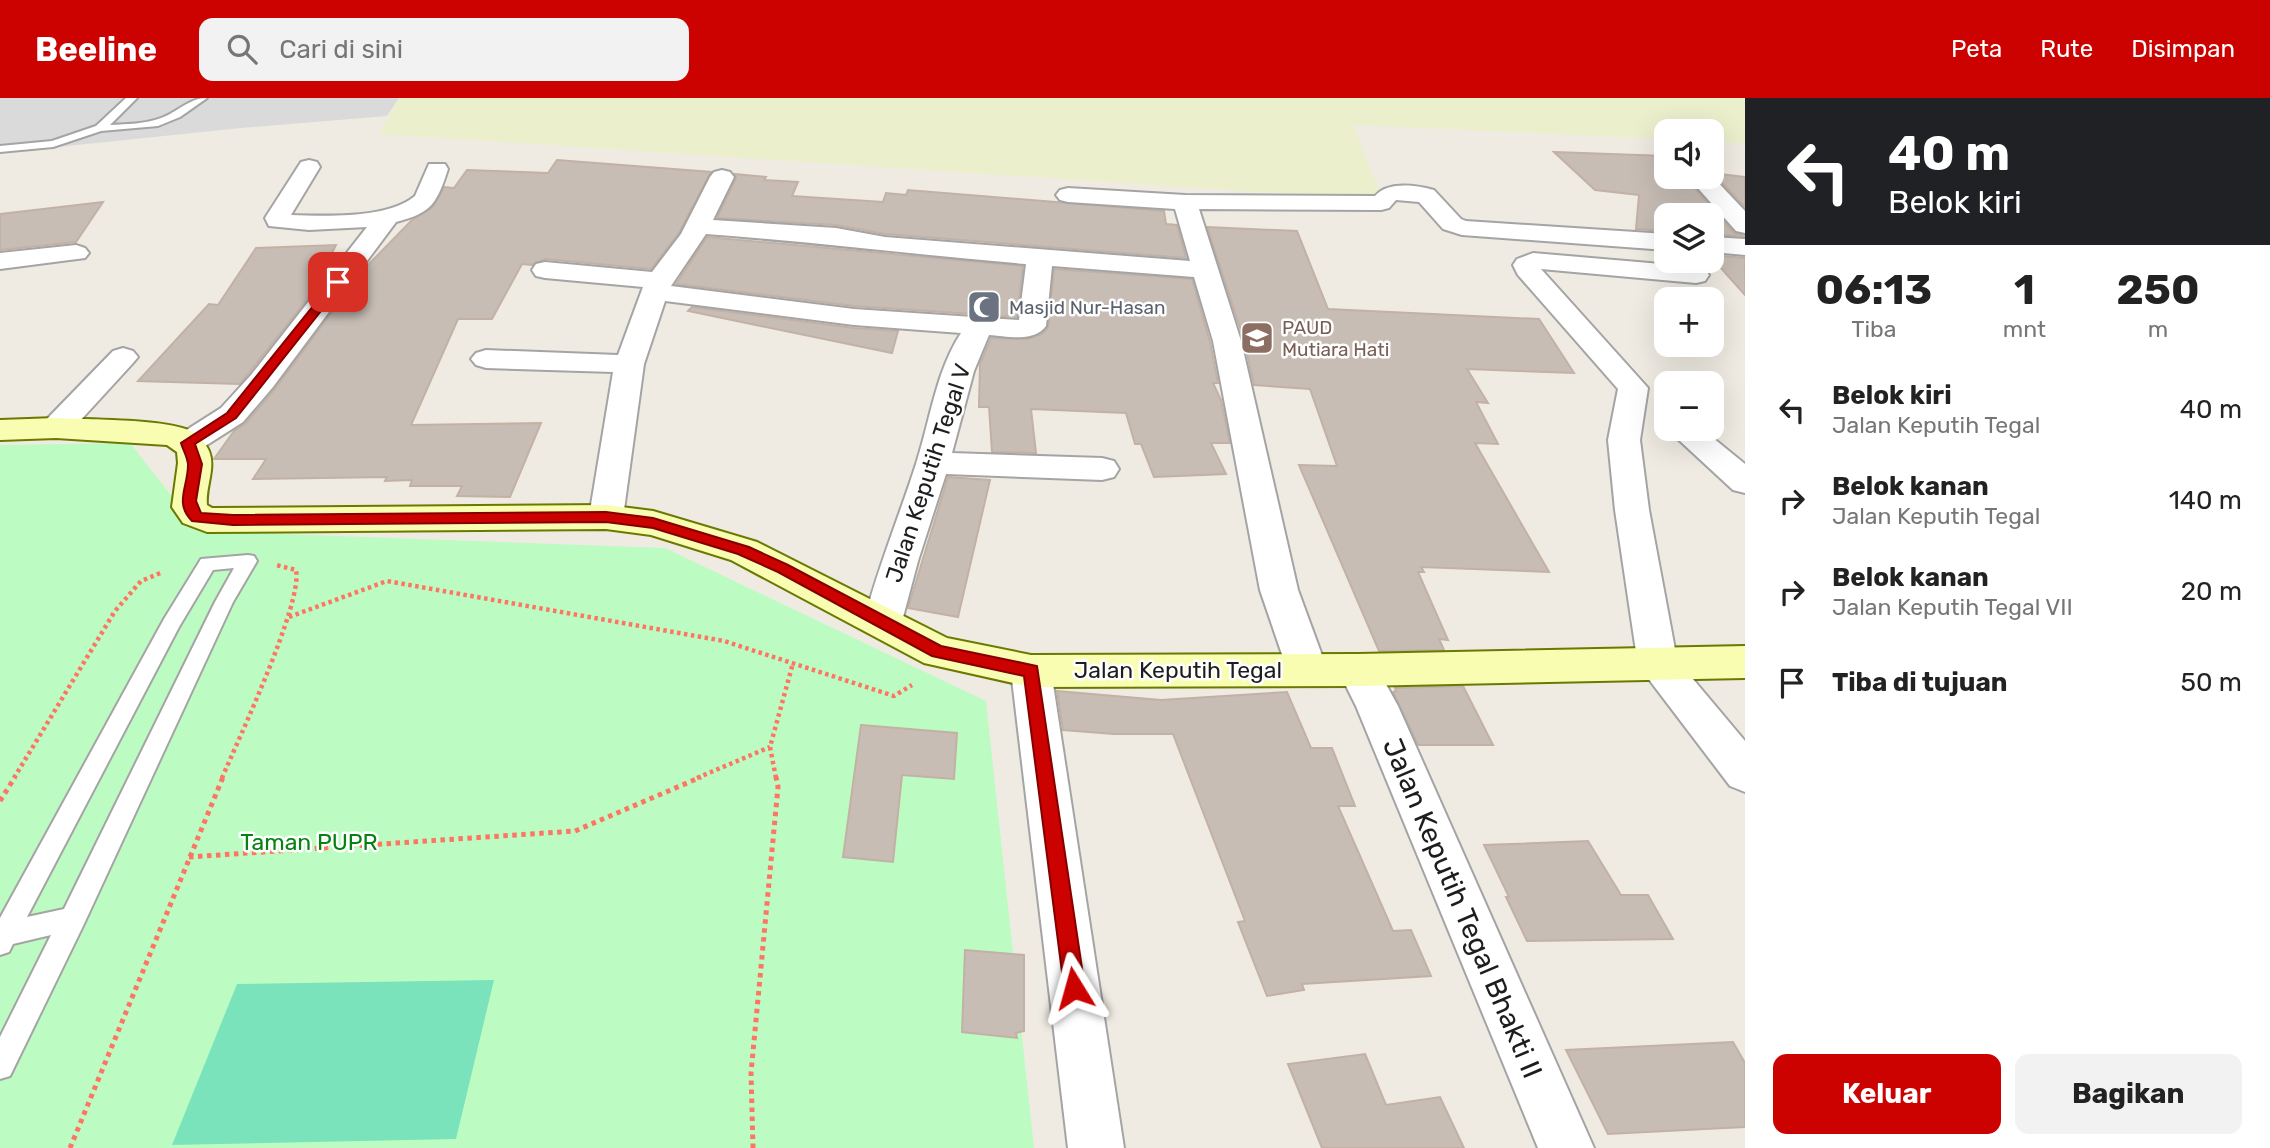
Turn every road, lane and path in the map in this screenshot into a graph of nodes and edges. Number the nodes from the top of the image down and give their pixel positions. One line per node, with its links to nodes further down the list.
1 (132, 98): 3 (lane)
2 (202, 98): 3 (lane)
3 (100, 128): 4 (lane)
4 (0, 149)
5 (309, 167): 12 (street)
6 (437, 169): 12 (street)
7 (722, 177): 13 (street)
8 (1712, 189): 11 (street)
9 (1068, 195): 10 (street)
10 (1185, 202): 14 (street); 21 (street)
11 (1742, 218)
12 (386, 219): 33 (street)
13 (698, 226): 18 (street); 23 (street)
14 (1654, 241)
15 (1724, 246): 16 (street)
16 (1745, 247)
17 (76, 253): 19 (street)
18 (1040, 257): 21 (street); 24 (street)
19 (0, 261)
20 (545, 270): 23 (street)
21 (1205, 270): 46 (street)
22 (1696, 275): 28 (street)
23 (654, 295): 24 (street); 27 (street)
24 (980, 327): 34 (street, Jalan Keputih Tegal V)
25 (123, 357): 30 (street)
26 (486, 359): 27 (street)
27 (629, 364): 37 (street)
28 (1633, 388): 29 (street); 45 (street)
29 (1654, 405)
30 (56, 428): 31 (main road); 33 (main road)
31 (0, 430)
32 (1697, 441): 36 (street)
33 (188, 443): 37 (main road, Jalan Keputih Tegal)
34 (933, 463): 35 (street); 41 (street, Jalan Keputih Tegal V)
35 (1102, 469)
36 (1745, 482)
37 (606, 517): 41 (main road, Jalan Keputih Tegal)
38 (248, 561): 39 (lane); 40 (path); 53 (lane)
39 (207, 564): 51 (path); 54 (lane)
40 (289, 617): 44 (path); 52 (path)
41 (883, 621): 42 (main road, Jalan Keputih Tegal)
42 (937, 652): 44 (path); 48 (main road, Jalan Keputih Tegal)
43 (1745, 662): 45 (main road, Jalan Keputih Tegal)
44 (793, 663): 49 (path)
45 (1658, 665): 47 (main road, Jalan Keputih Tegal); 50 (street)
46 (1307, 669): 47 (main road, Jalan Keputih Tegal); 48 (main road, Jalan Keputih Tegal)
47 (1358, 670): 59 (street, Jalan Keputih Tegal Bhakti II)
48 (1031, 671): 58 (street)
49 (770, 747): 52 (path); 57 (path)
50 (1745, 773)
51 (0, 801)
52 (188, 857): 56 (path)
53 (74, 918): 54 (lane); 55 (lane)
54 (3, 938)
55 (0, 1066)
56 (70, 1148)
57 (753, 1148)
58 (1096, 1148)
59 (1566, 1148)

